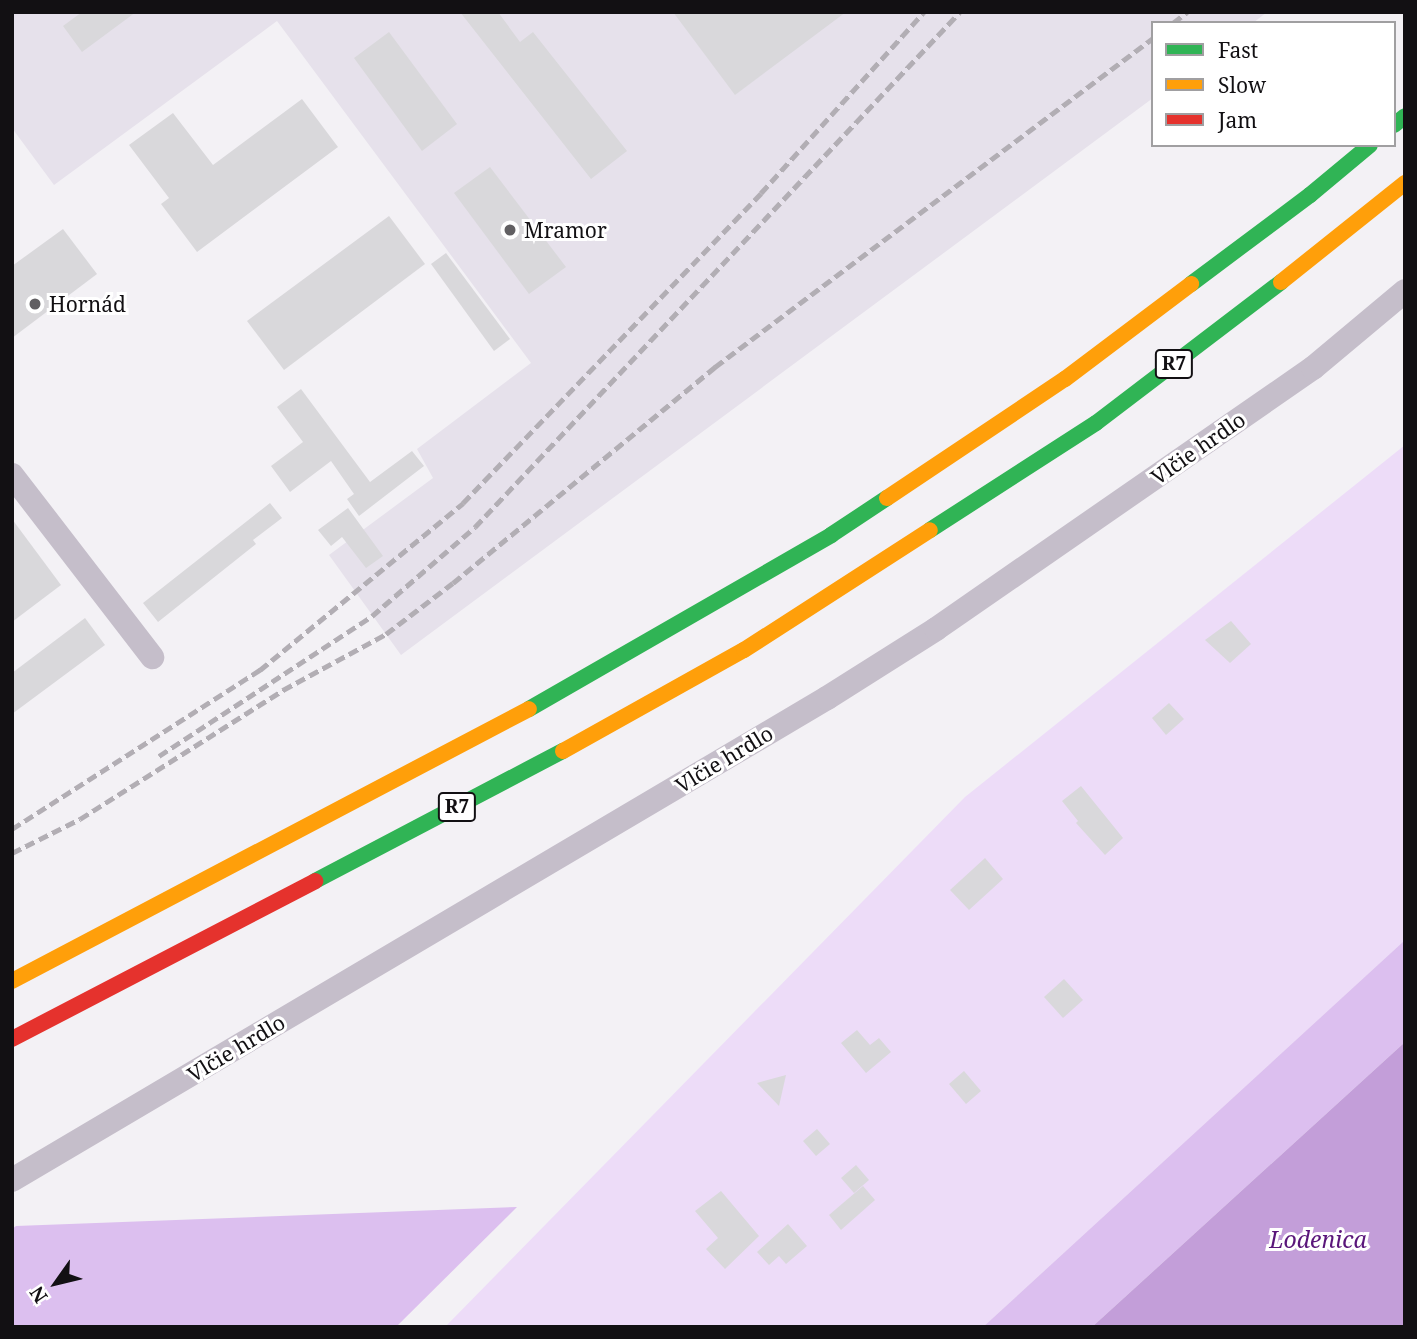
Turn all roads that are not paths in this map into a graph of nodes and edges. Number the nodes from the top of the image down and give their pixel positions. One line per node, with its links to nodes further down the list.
1 (1368, 147): 6 (highway, R7)
2 (1405, 183): 7 (highway, R7)
3 (1405, 291): 8 (street, Vlčie hrdlo)
4 (12, 475): 5 (street)
5 (152, 657)
6 (12, 981)
7 (12, 1039)
8 (12, 1180)

